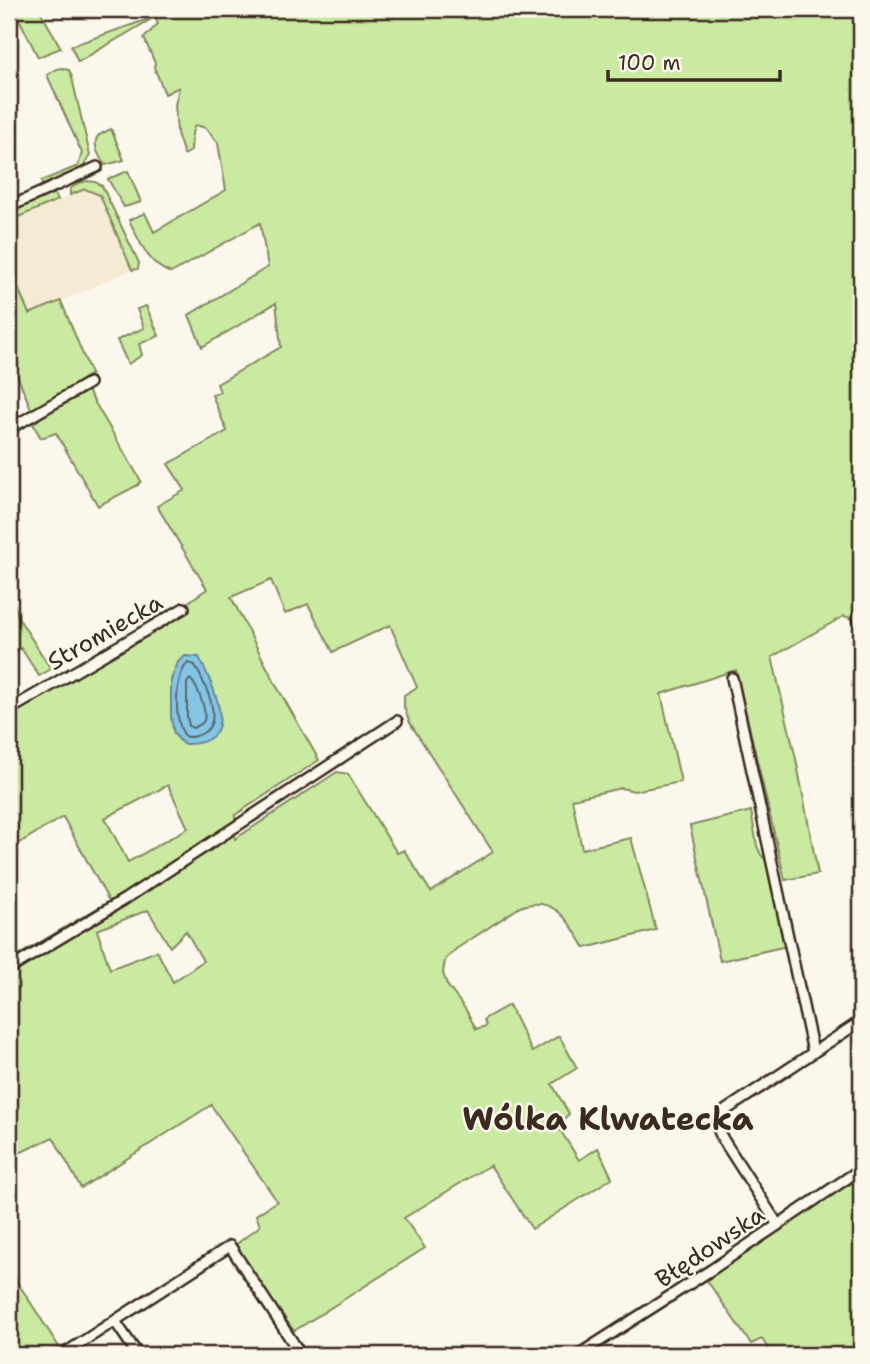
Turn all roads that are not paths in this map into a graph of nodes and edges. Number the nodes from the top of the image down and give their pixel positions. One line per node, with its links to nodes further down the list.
1 (97, 167): 2 (street)
2 (9, 207)
3 (89, 383): 4 (street)
4 (9, 429)
5 (184, 608): 9 (street, Stromiecka)
6 (858, 617): 7 (street)
7 (861, 630)
8 (732, 678): 13 (street)
9 (9, 710)
10 (397, 721): 11 (street)
11 (9, 969)
12 (861, 1021): 13 (street)
13 (813, 1052): 15 (street)
14 (861, 1169): 15 (street, Błędowska)
15 (778, 1225): 20 (street, Błędowska)
16 (115, 1321): 17 (street); 18 (street); 19 (street)
17 (62, 1355)
18 (138, 1355)
19 (301, 1355)
20 (578, 1355)

